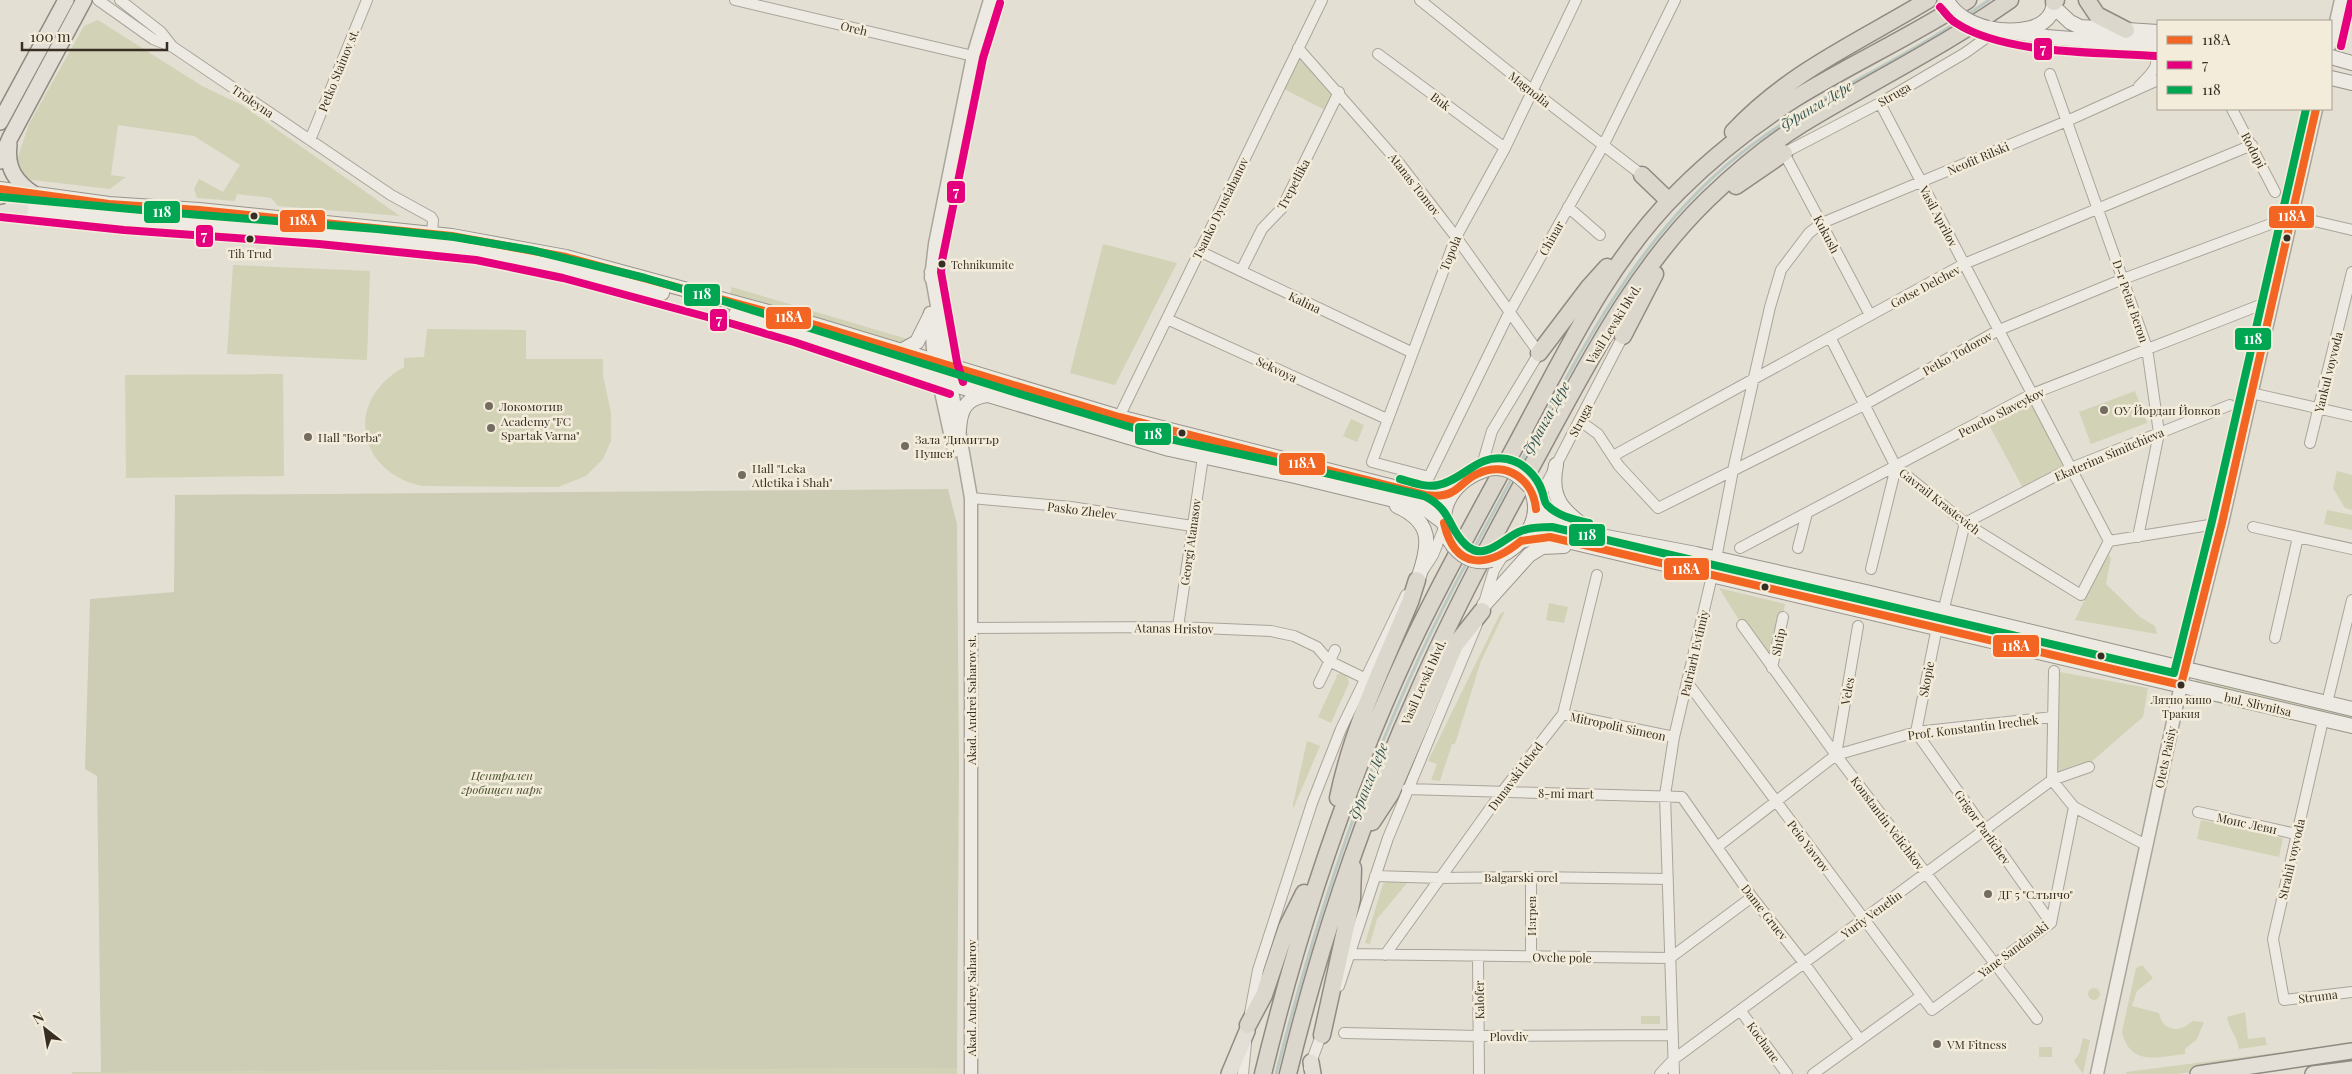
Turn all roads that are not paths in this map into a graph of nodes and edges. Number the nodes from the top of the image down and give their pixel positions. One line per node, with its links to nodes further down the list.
1 (66, 0): 43 (main road)
2 (84, 0): 44 (main road)
3 (98, 0): 26 (street)
4 (120, 0): 26 (street, Troleyna)
5 (367, 0): 45 (street, Petko Stainov st.)
6 (735, 0): 29 (street, Oreh)
7 (990, 0): 29 (street)
8 (1322, 0): 27 (street, Tsanko Dyustabanov)
9 (1420, 0): 37 (street, Magnolia)
10 (1576, 0): 37 (street, Topola)
11 (1675, 0): 46 (street, Chinar)
12 (1911, 0): 20 (highway)
13 (1928, 0): 20 (highway)
14 (1947, 0): 21 (main road, bridge)
15 (1968, 0): 54 (highway, Vasil Levski blvd.)
16 (2010, 0): 63 (highway, Vasil Levski blvd.)
17 (2087, 0): 22 (highway)
18 (2341, 0): 24 (street)
19 (2054, 2): 21 (main road); 22 (main road)
20 (1898, 18): 54 (highway)
21 (1999, 30): 25 (main road); 39 (street, Struga)
22 (2126, 30): 23 (main road)
23 (2157, 32)
24 (2332, 40)
25 (2153, 45): 36 (street, Neofit Rilski)
26 (172, 47): 45 (street, Troleyna)
27 (1298, 48): 38 (street, Atanas Tomov); 73 (street, Tsanko Dyustabanov)
28 (1378, 54): 48 (street, Buk)
29 (973, 56): 76 (street)
30 (2332, 57): 31 (main road)
31 (2352, 63)
32 (2050, 74): 42 (street, D-r Petar Beron)
33 (2332, 78): 35 (main road)
34 (2157, 80): 36 (street, Neofit Rilski)
35 (2352, 83)
36 (2135, 90): 42 (street, Neofit Rilski)
37 (1532, 91): 46 (street, Magnolia); 48 (street, Topola)
38 (1339, 92): 71 (street, Atanas Tomov); 75 (street, Trepetlika)
39 (1880, 103): 49 (street, Struga); 52 (street, Vasil Aprilov)
40 (2233, 110): 47 (street, Rodopi)
41 (2316, 110): 79 (street, Otets Paisiy)
42 (2067, 121): 52 (street, Neofit Rilski); 61 (street, D-r Petar Beron)
43 (0, 122)
44 (10, 138): 50 (main road); 56 (main road)
45 (310, 140): 69 (street, Troleyna)
46 (1604, 144): 51 (street, Magnolia); 59 (street, Chinar)
47 (2252, 145): 55 (street, Rodopi); 61 (street, Gotse Delchev)
48 (1505, 148): 71 (street, Topola)
49 (1784, 153): 63 (highway); 65 (street, Kukush)
50 (0, 161)
51 (1642, 175): 57 (highway)
52 (1921, 182): 65 (street, Neofit Rilski); 74 (street, Vasil Aprilov)
53 (0, 189): 56 (main road)
54 (1681, 189): 57 (highway, Vasil Levski blvd.)
55 (2275, 192)
56 (35, 195): 69 (main road)
57 (1665, 206): 90 (highway); 181 (highway, Vasil Levski blvd.)
58 (0, 207): 60 (main road)
59 (1568, 207): 70 (street); 80 (street, Chinar)
60 (21, 209): 62 (main road); 93 (main road)
61 (2099, 210): 74 (street, Gotse Delchev); 78 (street, D-r Petar Beron)
62 (0, 212)
63 (1691, 217): 68 (highway, Vasil Levski blvd.)
64 (2310, 220): 67 (street)
65 (1822, 223): 72 (street, Neofit Rilski); 81 (street, Kukush)
66 (2268, 225): 78 (street, Petko Todorov)
67 (2352, 230)
68 (1678, 232): 85 (highway); 184 (highway, Vasil Levski blvd.)
69 (432, 234): 88 (main road)
70 (1600, 235)
71 (1456, 237): 80 (street, Atanas Tomov); 89 (street, Topola)
72 (1798, 245): 92 (street, Patriarh Evtimiy)
73 (1199, 252): 75 (street, Kalina); 83 (street, Tsanko Dyustabanov)
74 (1964, 264): 81 (street, Gotse Delchev); 84 (street, Vasil Aprilov)
75 (1240, 271): 89 (street, Kalina)
76 (931, 272): 82 (street); 91 (street)
77 (2352, 272): 100 (street, Yankul voyvoda)
78 (2123, 279): 84 (street, Petko Todorov); 87 (street, D-r Petar Beron)
79 (2273, 300): 87 (street, Pencho Slaveykov); 96 (street, Otets Paisiy)
80 (1509, 313): 90 (street, Atanas Tomov); 117 (street, Chinar)
81 (1870, 315): 86 (street, Gotse Delchev)
82 (930, 316): 88 (main road); 91 (street)
83 (1167, 319): 102 (street, Tsanko Dyustabanov); 103 (street, Sekvoya)
84 (1998, 330): 95 (street, Vasil Aprilov); 98 (street, Petko Todorov)
85 (1623, 336): 104 (street, Struga)
86 (1830, 337): 92 (street, Gotse Delchev); 98 (street, Gavrail Krastevich)
87 (2147, 348): 95 (street, Pencho Slaveykov); 106 (street, D-r Petar Beron)
88 (901, 351): 91 (main road)
89 (1411, 352): 103 (street, Topola)
90 (1539, 353): 116 (street)
91 (940, 362): 93 (street); 94 (street); 102 (main road)
92 (1755, 378): 109 (street, Gotse Delchev); 115 (street, Patriarh Evtimiy)
93 (938, 380): 94 (main road); 118 (street)
94 (952, 385): 97 (main road); 105 (street)
95 (2032, 394): 112 (street, Pencho Slaveykov); 113 (street, Vasil Aprilov)
96 (2251, 394): 100 (street); 125 (street, Otets Paisiy)
97 (988, 395): 105 (main road); 110 (main road)
98 (1864, 404): 112 (street, Gavrail Krastevich); 115 (street, Petko Todorov)
99 (2230, 405): 106 (street, Ekaterina Simitchieva)
100 (2319, 408): 101 (street); 107 (street, Yankul voyvoda)
101 (2352, 416)
102 (1119, 417): 108 (main road)
103 (1386, 419): 117 (street, Topola)
104 (1580, 421): 109 (street); 111 (street, Struga)
105 (959, 430): 118 (street)
106 (2159, 433): 113 (street, Ekaterina Simitchieva); 129 (street, D-r Petar Beron)
107 (2310, 444)
108 (1266, 455): 114 (main road); 119 (main road)
109 (1613, 456): 115 (street, Petko Todorov)
110 (1203, 457): 114 (main road); 126 (street, Georgi Atanasov)
111 (1556, 465): 122 (street, Struga); 133 (main road)
112 (1896, 467): 123 (street, Pencho Slaveykov); 124 (street, Gavrail Krastevich); 139 (street)
113 (2071, 468): 124 (street, Ekaterina Simitchieva); 131 (street, Vasil Aprilov)
114 (1263, 469): 120 (main road)
115 (1733, 470): 138 (street, Patriarh Evtimiy)
116 (1484, 471): 119 (main road); 122 (main road, bridge)
117 (1429, 477)
118 (966, 478): 121 (street, Akad. Andrei Saharov st.)
119 (1453, 491): 128 (main road)
120 (1369, 494): 128 (main road); 142 (main road)
121 (971, 498): 126 (street, Pasko Zhelev); 151 (street, Akad. Andrei Saharov st.)
122 (1536, 506): 132 (main road); 133 (main road, bul. Slivnitsa)
123 (1807, 513): 134 (street, Pencho Slaveykov); 135 (street)
124 (1965, 523): 131 (street, Gavrail Krastevich); 145 (street)
125 (2222, 523): 129 (street); 156 (street, Otets Paisiy)
126 (1192, 526): 149 (street, Georgi Atanasov)
127 (2253, 527): 130 (street)
128 (1446, 530): 137 (main road, bridge); 142 (street)
129 (2138, 537): 131 (street)
130 (2298, 537): 136 (street); 152 (street)
131 (2109, 540)
132 (1521, 541): 133 (main road, bul. Slivnitsa); 137 (main road)
133 (1594, 541): 138 (main road, bul. Slivnitsa); 140 (main road, bul. Slivnitsa); 144 (main road)
134 (1740, 548)
135 (1798, 548)
136 (2352, 549)
137 (1497, 557): 144 (street)
138 (1716, 559): 140 (street, Patriarh Evtimiy); 145 (main road, bul. Slivnitsa)
139 (1871, 569)
140 (1712, 574): 150 (main road, bul. Slivnitsa); 159 (street, Patriarh Evtimiy)
141 (1597, 575): 164 (street, Dunavski lebed)
142 (1418, 578): 158 (street); 181 (highway)
143 (2352, 600): 162 (street)
144 (1483, 608): 173 (street); 184 (highway)
145 (1943, 612): 156 (main road, bul. Slivnitsa)
146 (1783, 617): 155 (street, Shtip)
147 (1742, 625): 155 (street, Konstantin Velichkov)
148 (1858, 626): 170 (street, Veles)
149 (1178, 627): 151 (street, Atanas Hristov); 154 (street, Atanas Hristov)
150 (1937, 627): 161 (main road, bul. Slivnitsa); 168 (street, Skopie)
151 (971, 628): 216 (street, Akad. Andrei Saharov st.)
152 (2275, 638)
153 (1335, 650): 154 (street)
154 (1329, 661): 158 (street, Atanas Hristov); 160 (street)
155 (1772, 668): 170 (street, Konstantin Velichkov)
156 (2185, 670): 161 (street, Otets Paisiy); 162 (main road, bul. Slivnitsa)
157 (2054, 671): 165 (street)
158 (1364, 678): 206 (street)
159 (1686, 682): 169 (street, Patriarh Evtimiy); 176 (street, Peio Yavrov)
160 (1319, 683)
161 (2181, 685): 166 (main road, bul. Slivnitsa); 182 (street, Otets Paisiy)
162 (2327, 703): 163 (main road, bul. Slivnitsa)
163 (2352, 709)
164 (1562, 714): 169 (street, Mitropolit Simeon); 174 (street, Dunavski lebed)
165 (2053, 717): 168 (street, Prof. Konstantin Irechek); 172 (street)
166 (2324, 720): 167 (main road, bul. Slivnitsa); 180 (street, Strahil voyvoda)
167 (2352, 726)
168 (1916, 732): 170 (street, Prof. Konstantin Irechek); 179 (street, Grigor Parlichev)
169 (1674, 737): 175 (street, Patriarh Evtimiy)
170 (1836, 755): 176 (street, Prof. Konstantin Irechek); 185 (street, Konstantin Velichkov)
171 (2090, 768): 172 (street, Yuriy Venelin)
172 (2052, 780): 177 (street); 179 (street, Yuriy Venelin)
173 (1407, 789): 174 (street, 8-mi mart); 186 (street)
174 (1502, 792): 175 (street, 8-mi mart); 188 (street, Dunavski lebed)
175 (1664, 795): 183 (street, Dame Gruev); 189 (street, Patriarh Evtimiy)
176 (1776, 803): 183 (street, Prof. Konstantin Irechek); 191 (street, Peio Yavrov)
177 (2074, 807): 182 (street); 192 (street, Yane Sandanski)
178 (2198, 812): 180 (street, Моис Леви)
179 (1985, 830): 185 (street, Yuriy Venelin); 192 (street, Grigor Parlichev)
180 (2296, 834): 202 (street, Strahil voyvoda)
181 (1328, 844): 206 (highway); 219 (highway, Vasil Levski blvd.)
182 (2146, 845): 226 (street, Otets Paisiy)
183 (1717, 847): 190 (street, Dame Gruev)
184 (1355, 848): 208 (highway); 220 (highway, Vasil Levski blvd.)
185 (1926, 873): 191 (street, Yuriy Venelin); 199 (street, Konstantin Velichkov)
186 (1375, 876): 188 (street, Balgarski orel); 193 (street)
187 (1531, 876): 188 (street, Balgarski orel); 189 (street, Balgarski orel); 196 (street, Изгрев)
188 (1440, 878): 194 (street, Dunavski lebed)
189 (1668, 879): 197 (street, Patriarh Evtimiy)
190 (1752, 897): 197 (street); 198 (street, Dame Gruev)
191 (1864, 918): 198 (street, Yuriy Venelin); 201 (street, Peio Yavrov)
192 (2051, 922): 199 (street, Yane Sandanski)
193 (1351, 954): 194 (street, Ovche pole); 208 (street)
194 (1385, 955): 195 (street, Ovche pole)
195 (1478, 956): 196 (street, Ovche pole); 210 (street, Kalofer)
196 (1532, 956): 197 (street, Ovche pole)
197 (1670, 958): 209 (street, Patriarh Evtimiy)
198 (1804, 963): 203 (street, Yuriy Venelin); 211 (street, Dame Gruev)
199 (1993, 964): 204 (street, Yane Sandanski); 205 (street, Konstantin Velichkov)
200 (2352, 992): 202 (street, Struma)
201 (1921, 996): 204 (street, Peio Yavrov); 211 (street)
202 (2284, 1000)
203 (1740, 1010): 213 (street, Yuriy Venelin); 224 (street, Kochane)
204 (1932, 1010)
205 (2037, 1020)
206 (1248, 1028): 217 (main road); 218 (street)
207 (1344, 1034): 210 (street, Plovdiv)
208 (1322, 1035): 215 (street)
209 (1673, 1035): 210 (street, Plovdiv); 213 (street, Patriarh Evtimiy)
210 (1479, 1036): 221 (street, Kalofer)
211 (1860, 1040): 225 (street)
212 (2352, 1051): 227 (main road)
213 (1674, 1059): 222 (street, Yuriy Venelin); 223 (street, Patriarh Evtimiy)
214 (2352, 1069): 228 (main road)
215 (1310, 1070)
216 (970, 1074)
217 (1229, 1074)
218 (1243, 1074)
219 (1263, 1074)
220 (1288, 1074)
221 (1479, 1074)
222 (1660, 1074)
223 (1674, 1074)
224 (1787, 1074)
225 (1813, 1074)
226 (2096, 1074)
227 (2198, 1074)
228 (2313, 1074)

